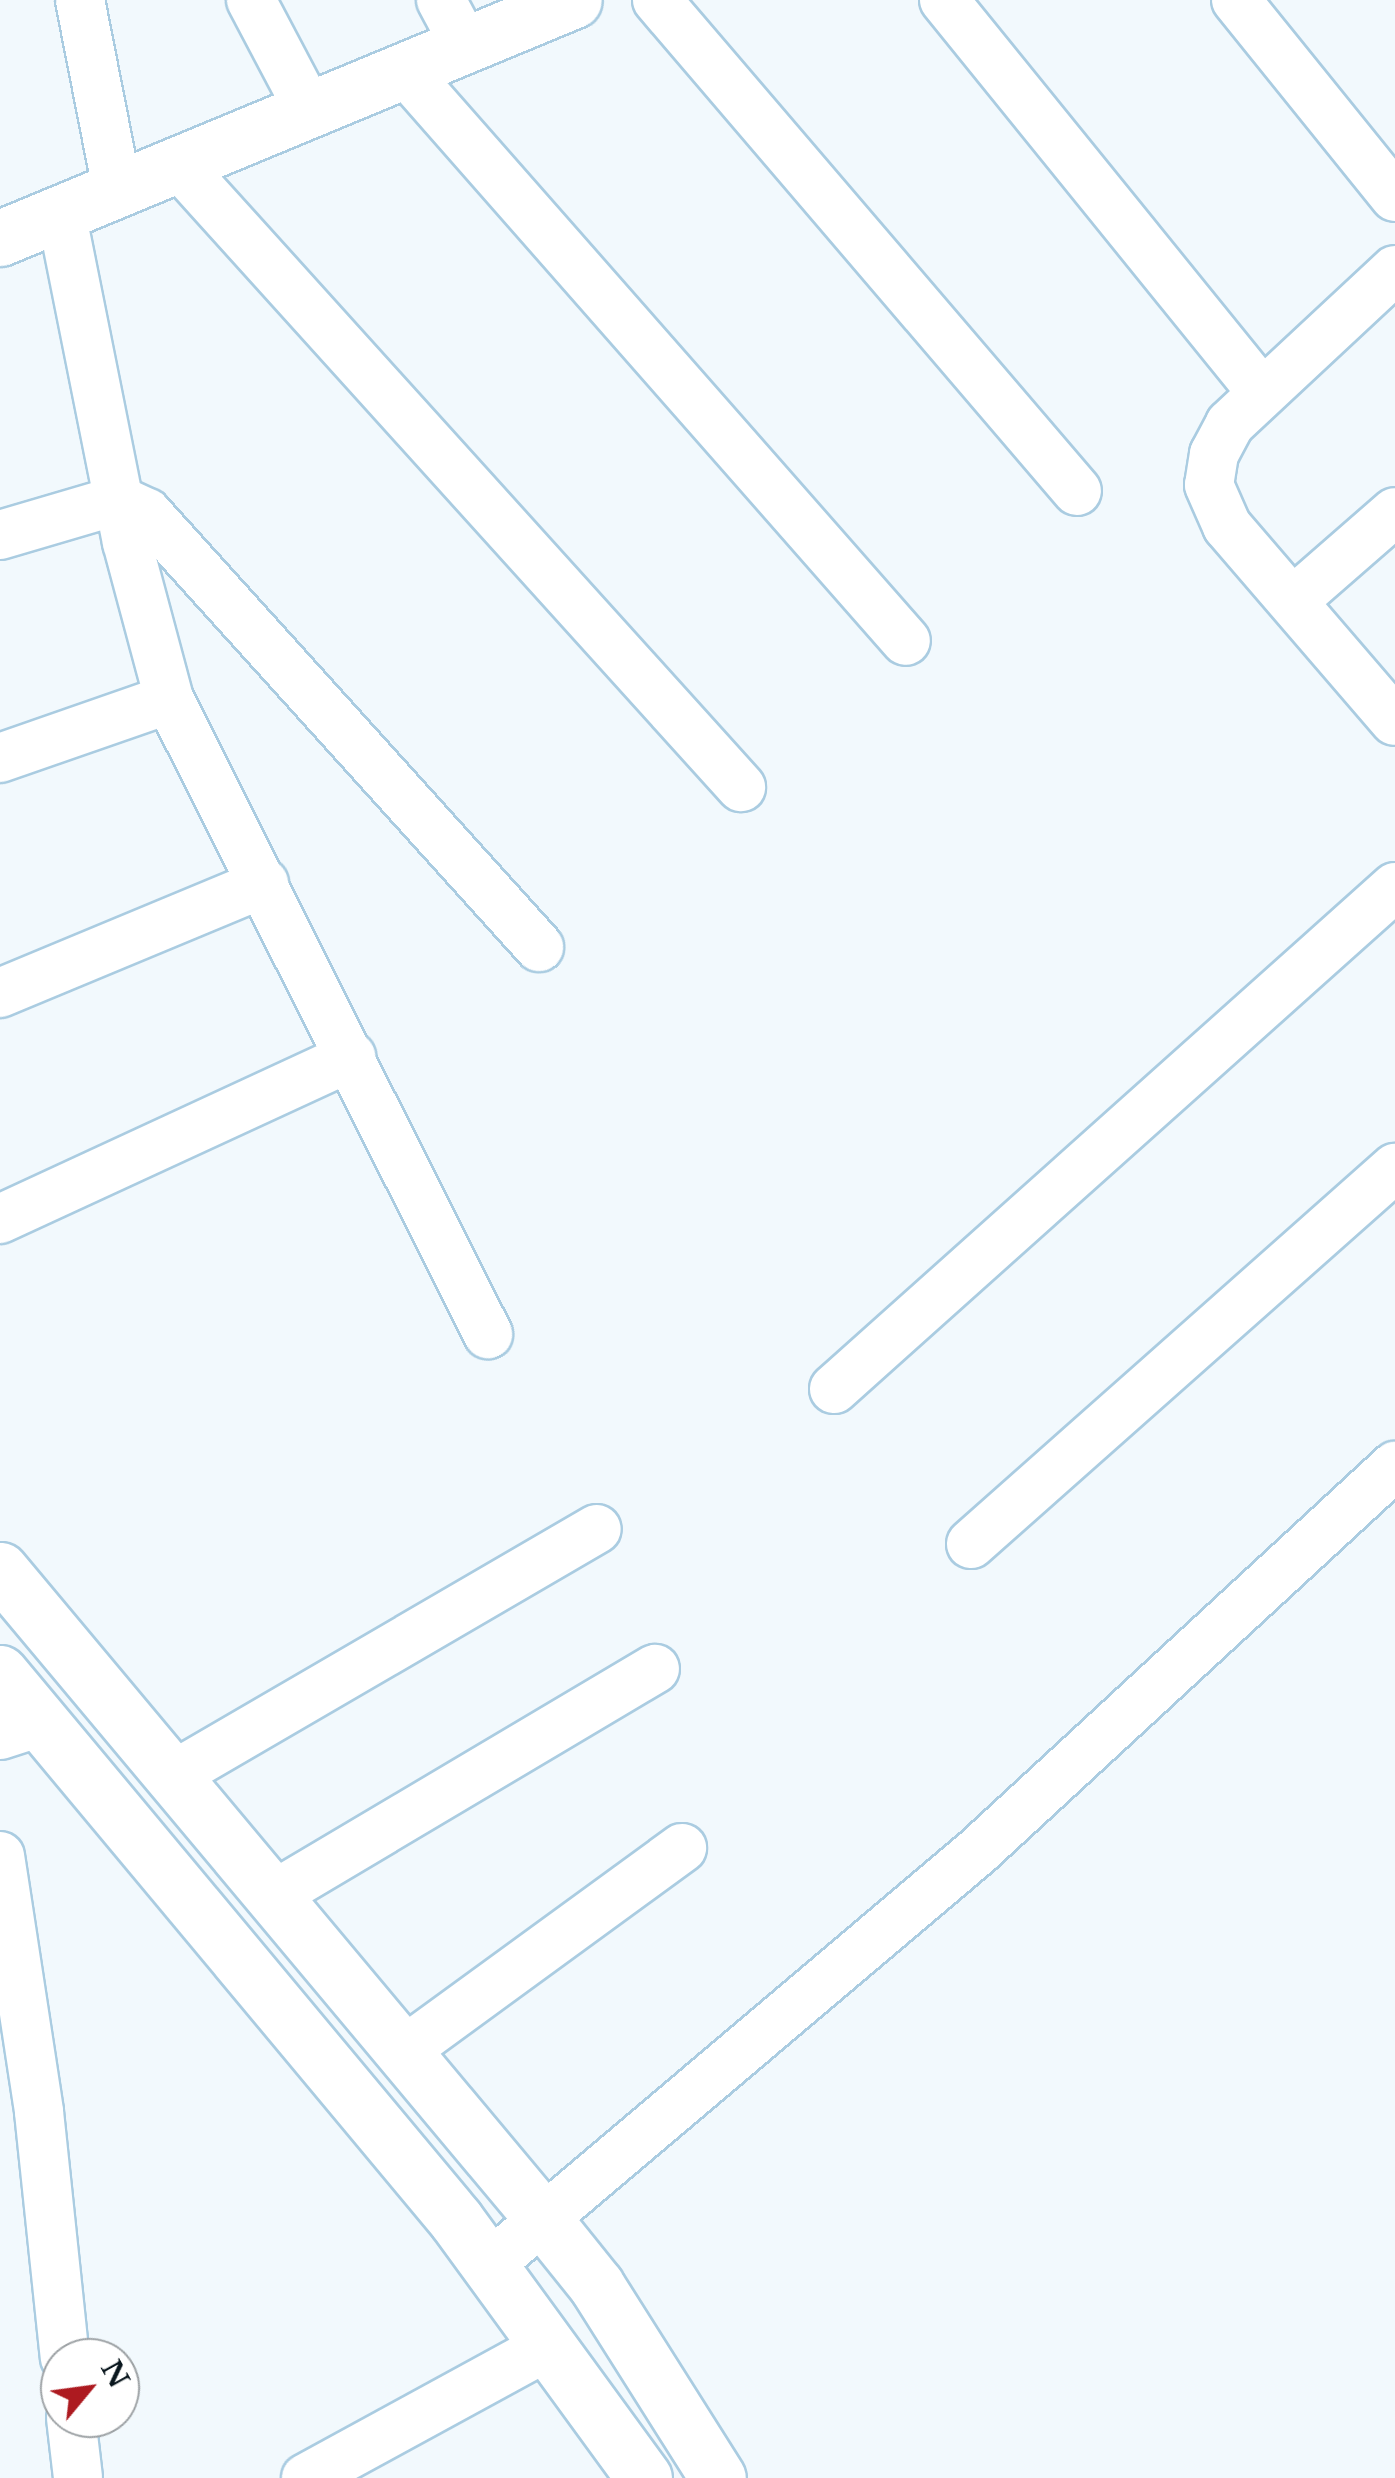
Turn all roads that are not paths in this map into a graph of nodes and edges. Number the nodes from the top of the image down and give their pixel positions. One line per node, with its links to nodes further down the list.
1 (80, 0): 11 (street)
2 (251, 0): 9 (street)
3 (574, 0): 7 (street)
4 (657, 0): 17 (street)
5 (944, 0): 16 (street)
6 (1236, 0): 12 (street)
7 (453, 22): 8 (street)
8 (404, 70): 9 (street); 22 (street)
9 (309, 110): 10 (street)
10 (178, 164): 11 (street); 26 (street)
11 (117, 189): 13 (street)
12 (1395, 196)
13 (61, 212): 14 (street); 18 (street)
14 (0, 238)
15 (1395, 270): 16 (street)
16 (1260, 390): 21 (street)
17 (1077, 491)
18 (119, 500): 20 (street); 23 (street); 29 (street)
19 (1395, 512): 21 (street)
20 (0, 535)
21 (1293, 601): 24 (street)
22 (906, 642)
23 (169, 699): 25 (street); 27 (street)
24 (1395, 720)
25 (0, 758)
26 (741, 787)
27 (264, 883): 30 (street); 31 (street)
28 (1395, 887): 35 (street)
29 (539, 947)
30 (0, 993)
31 (350, 1058): 33 (street); 34 (street)
32 (1395, 1168): 38 (street)
33 (0, 1220)
34 (488, 1334)
35 (834, 1389)
36 (1395, 1466): 48 (street)
37 (598, 1529): 43 (street)
38 (971, 1544)
39 (0, 1570): 43 (street)
40 (655, 1669): 46 (street)
41 (0, 1672): 42 (street)
42 (20, 1728): 49 (street)
43 (174, 1774): 46 (street)
44 (682, 1848): 47 (street)
45 (0, 1856): 50 (street)
46 (274, 1894): 47 (street)
47 (405, 2050): 48 (street)
48 (544, 2219): 49 (street); 56 (street)
49 (489, 2265): 51 (street)
50 (63, 2338)
51 (550, 2344): 54 (street); 55 (street)
52 (73, 2438): 53 (street)
53 (78, 2478)
54 (306, 2478)
55 (644, 2478)
56 (718, 2478)

